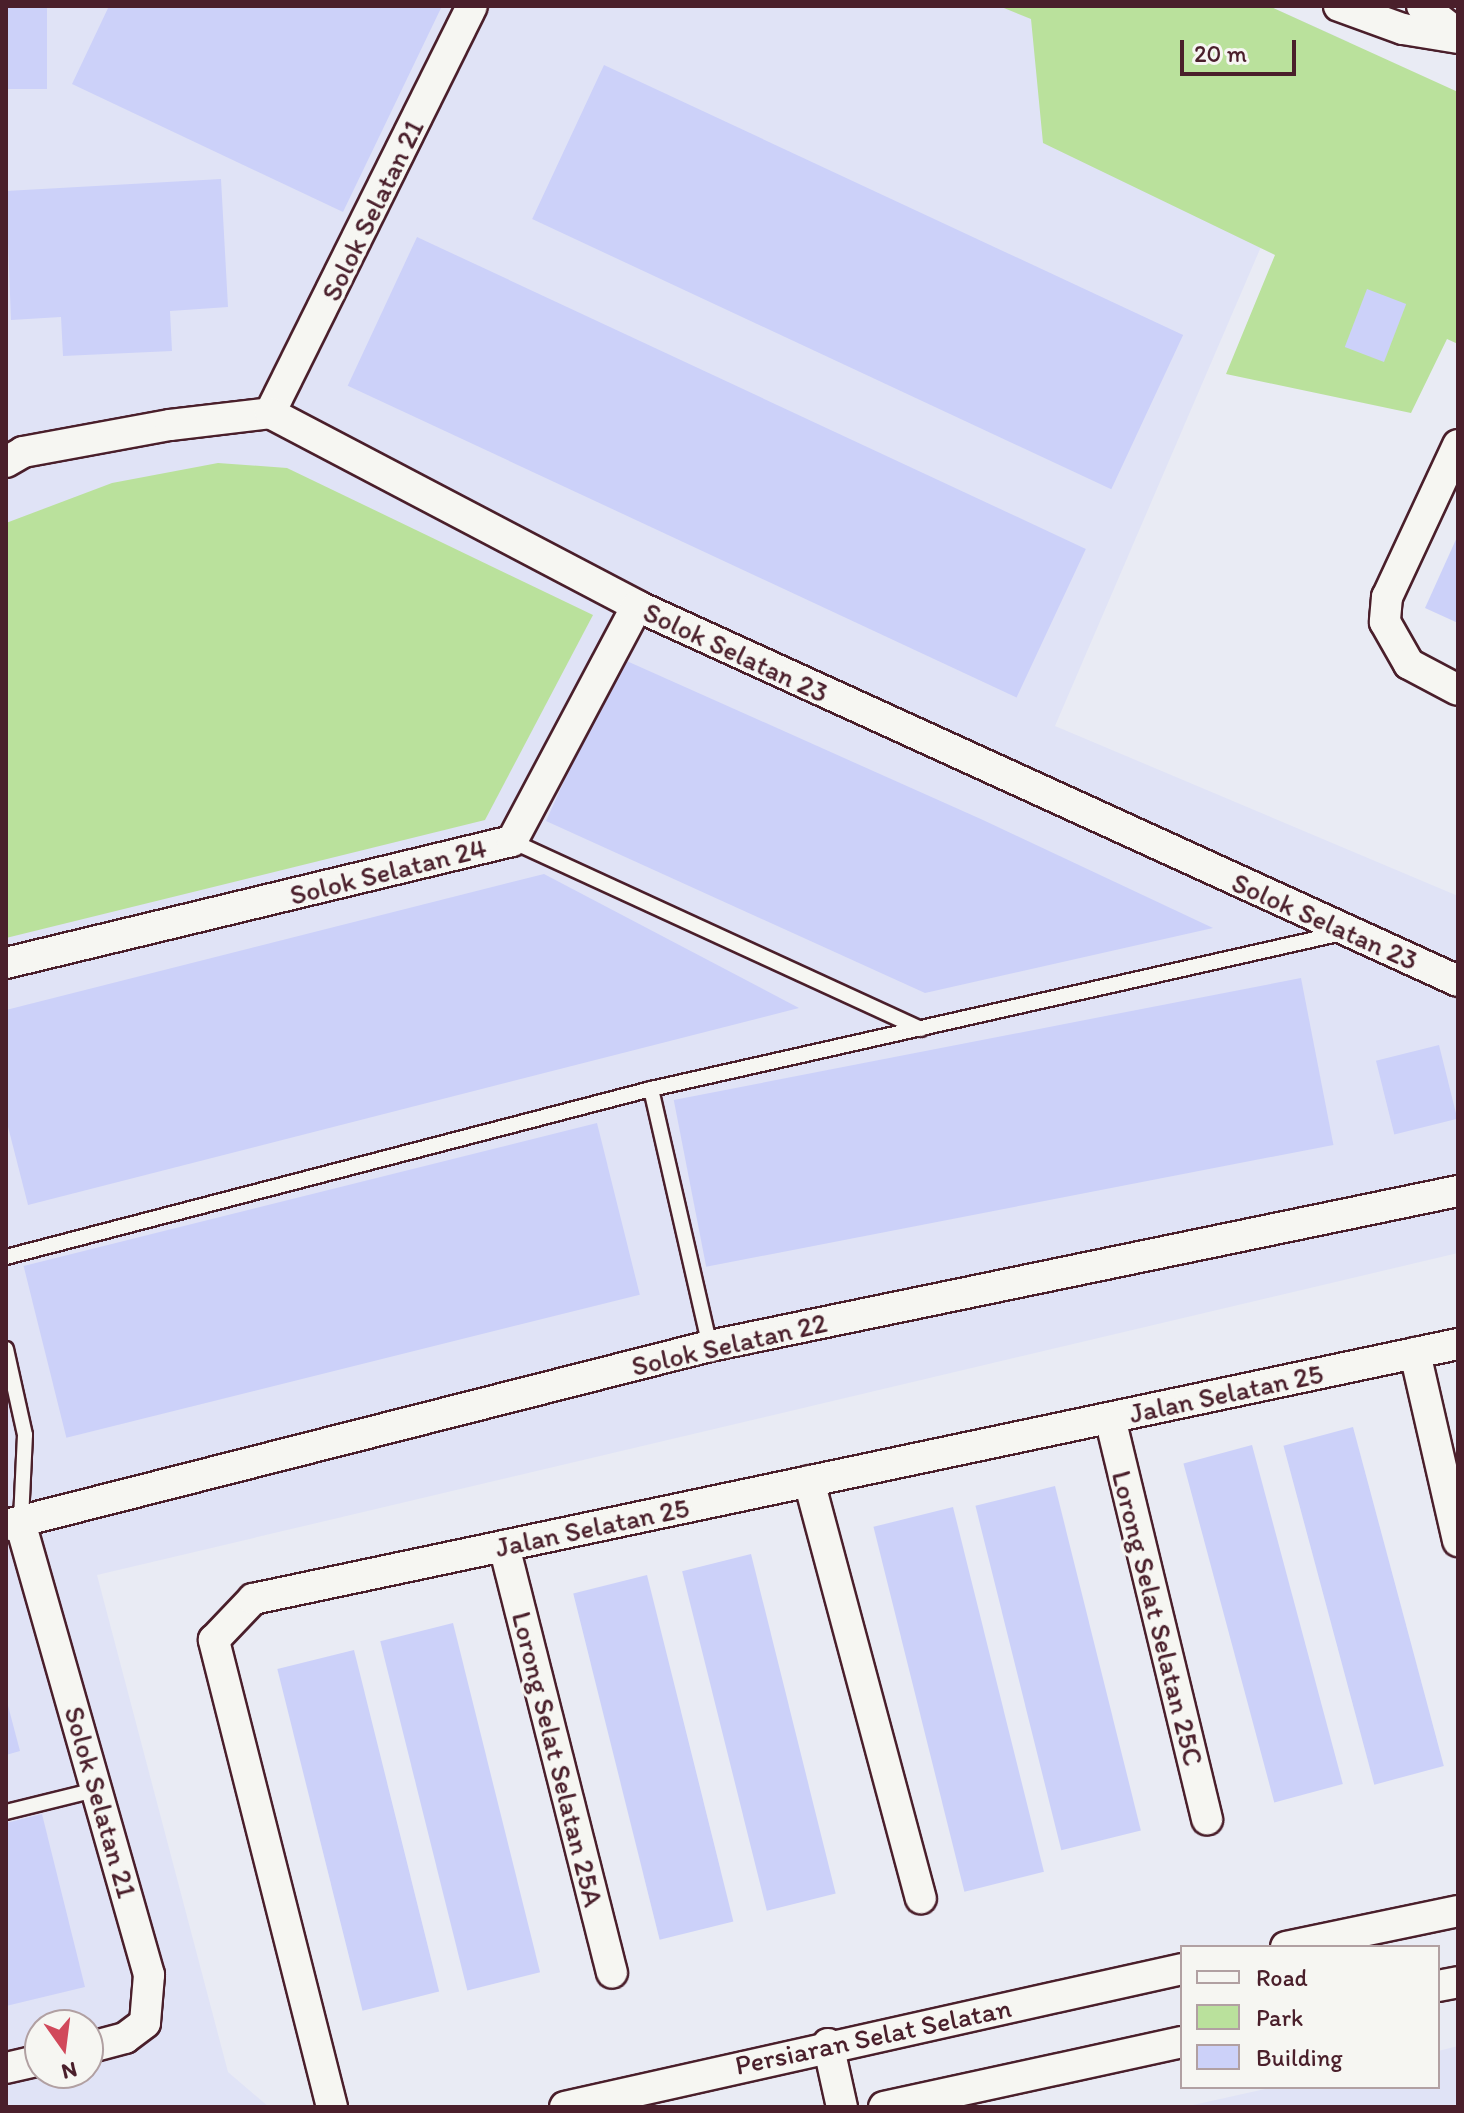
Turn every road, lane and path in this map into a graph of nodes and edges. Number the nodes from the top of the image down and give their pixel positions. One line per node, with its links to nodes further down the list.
1 (472, 6): 5 (street, Solok Selatan 21)
2 (1339, 6): 4 (street)
3 (1422, 6): 4 (street)
4 (1458, 36)
5 (270, 413): 7 (street); 8 (street, Solok Selatan 23)
6 (1458, 445): 9 (street)
7 (6, 462)
8 (637, 606): 10 (street, Solok Selatan 24); 11 (street, Solok Selatan 23)
9 (1458, 690)
10 (512, 841): 12 (street, Solok Selatan 24); 14 (lane)
11 (1350, 931): 13 (street, Solok Selatan 23); 14 (lane)
12 (6, 963)
13 (1458, 981)
14 (921, 1029): 15 (lane)
15 (651, 1089): 17 (lane); 19 (lane)
16 (1458, 1191): 19 (street, Solok Selatan 22)
17 (6, 1257)
18 (1458, 1344): 21 (street, Jalan Selatan 25)
19 (710, 1346): 24 (street, Solok Selatan 22)
20 (6, 1349): 24 (lane)
21 (1415, 1353): 22 (street, Jalan Selatan 25); 25 (street)
22 (1110, 1418): 23 (street, Jalan Selatan 25); 29 (street, Lorong Selat Selatan 25C)
23 (809, 1481): 26 (street, Jalan Selatan 25); 30 (street)
24 (13, 1524): 27 (street, Solok Selatan 21)
25 (1458, 1541)
26 (504, 1546): 34 (street, Lorong Selat Selatan 25A); 38 (street, Jalan Selatan 25)
27 (99, 1789): 28 (lane); 36 (street, Solok Selatan 21)
28 (6, 1812)
29 (1207, 1819)
30 (921, 1898)
31 (1458, 1911): 32 (street)
32 (1296, 1945)
33 (1180, 1969): 37 (street, Persiaran Selat Selatan)
34 (612, 1973)
35 (1180, 2042): 41 (street)
36 (104, 2044)
37 (828, 2044): 39 (street, Persiaran Selat Selatan); 40 (street)
38 (332, 2107)
39 (565, 2107)
40 (842, 2107)
41 (884, 2107)

